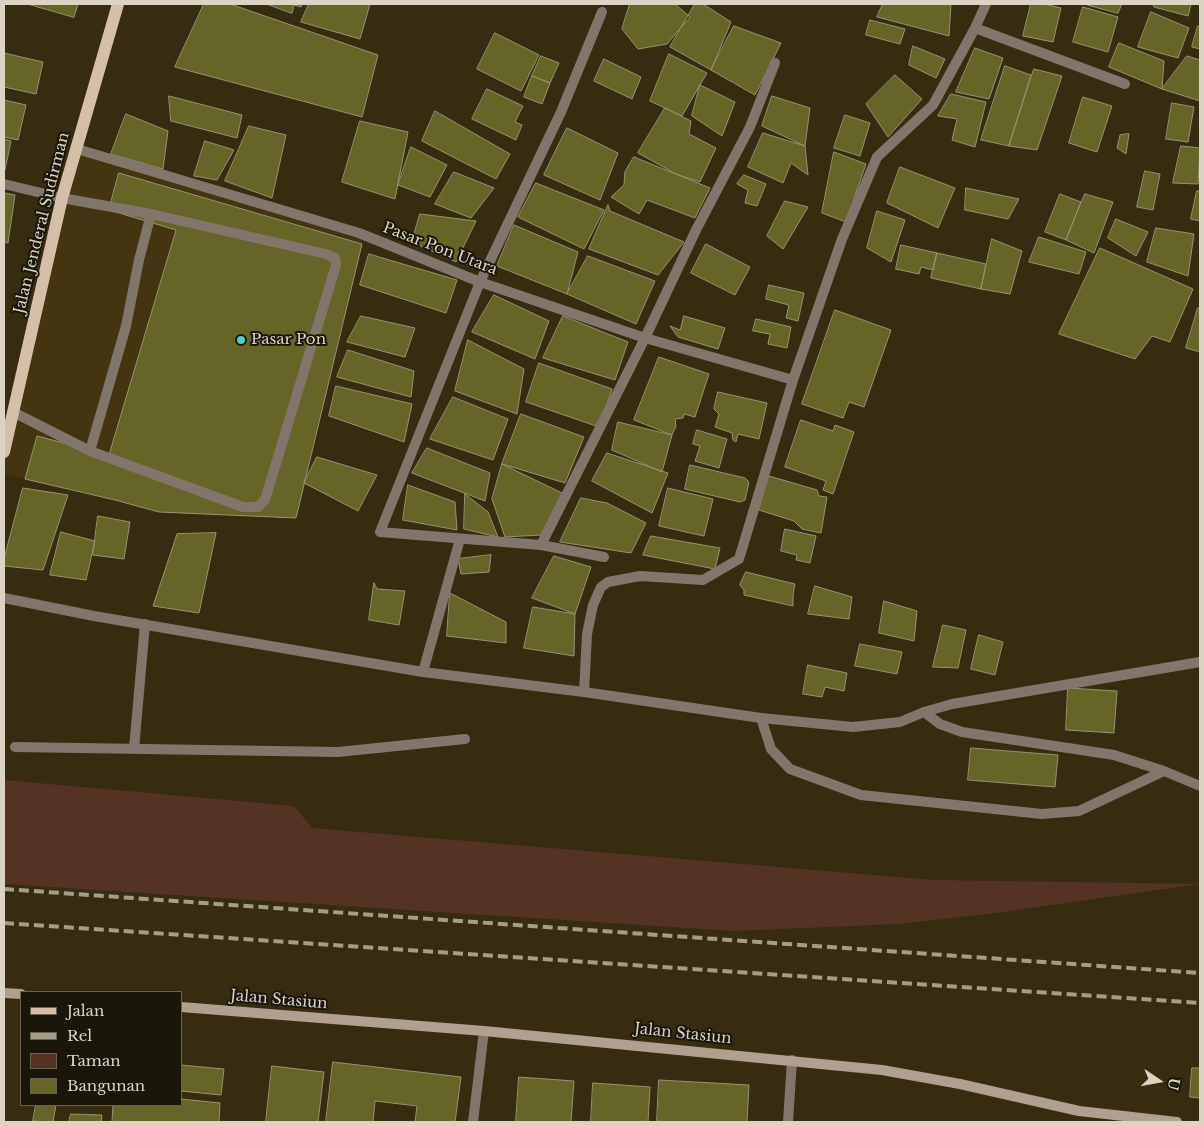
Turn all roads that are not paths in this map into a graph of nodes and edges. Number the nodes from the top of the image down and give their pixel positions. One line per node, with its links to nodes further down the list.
1 (118, 4): 7 (main road, Jalan Jenderal Sudirman)
2 (986, 4): 4 (street)
3 (602, 12): 11 (street)
4 (975, 28): 6 (street); 13 (street)
5 (775, 63): 12 (street)
6 (1125, 84)
7 (76, 149): 9 (main road, Jalan Jenderal Sudirman); 11 (street, Pasar Pon Utara)
8 (4, 184): 9 (street)
9 (62, 198): 10 (street); 14 (main road, Jalan Jenderal Sudirman)
10 (151, 214): 15 (street); 15 (street)
11 (480, 282): 12 (street, Pasar Pon Utara); 17 (street)
12 (645, 338): 13 (street, Pasar Pon Utara); 18 (street)
13 (793, 380): 24 (street)
14 (13, 412): 15 (street); 16 (main road, Jalan Jenderal Sudirman)
15 (90, 451)
16 (4, 452)
17 (460, 539): 18 (street); 23 (street)
18 (541, 545): 19 (street)
19 (604, 557)
20 (4, 598): 21 (street)
21 (145, 624): 23 (street); 29 (street)
22 (1200, 662): 25 (street)
23 (423, 672): 24 (street)
24 (584, 692): 26 (street)
25 (924, 712): 26 (street); 30 (street)
26 (761, 718): 30 (street)
27 (465, 739): 29 (street)
28 (15, 747): 29 (street)
29 (134, 748)
30 (1164, 771): 31 (street)
31 (1200, 786)
32 (4, 992): 33 (main road)
33 (20, 994)
34 (182, 1007): 35 (main road, Jalan Stasiun)
35 (484, 1031): 36 (main road, Jalan Stasiun); 37 (street)
36 (792, 1060): 38 (street); 39 (main road, Jalan Stasiun)
37 (473, 1122)
38 (788, 1122)
39 (1177, 1122)

